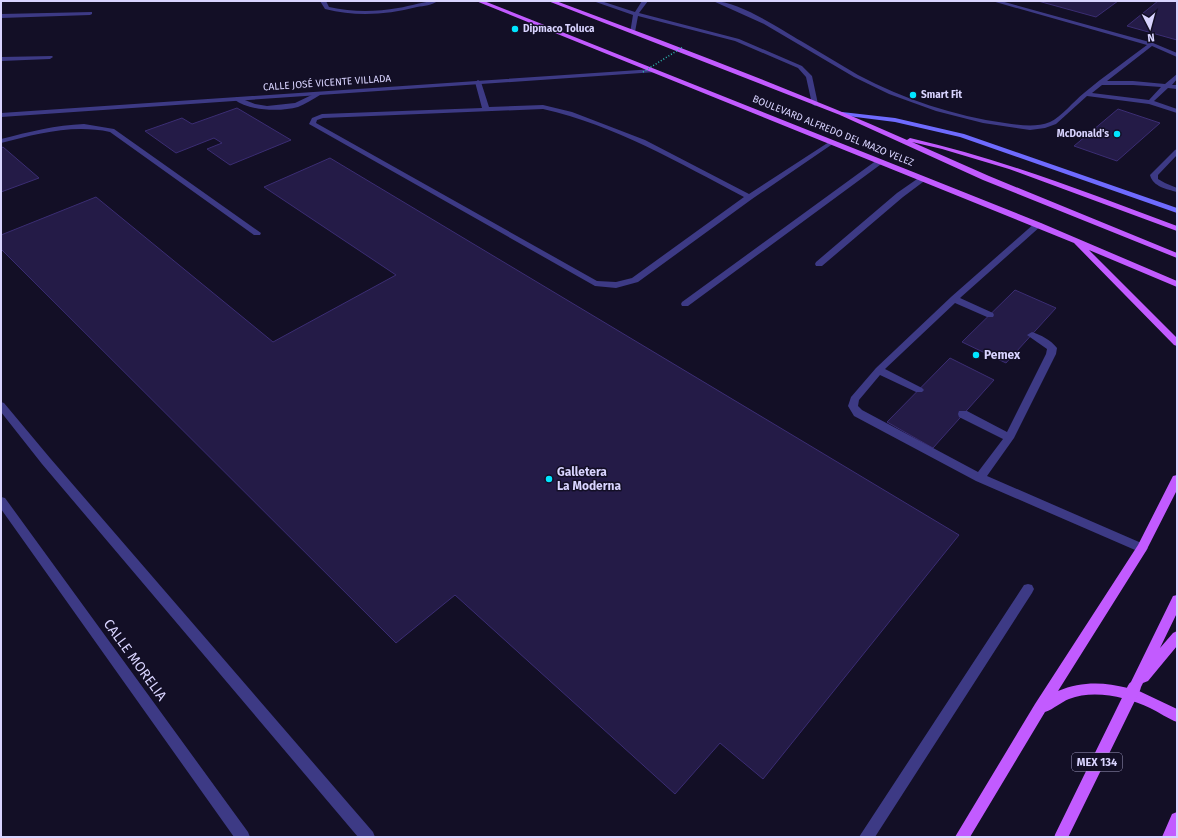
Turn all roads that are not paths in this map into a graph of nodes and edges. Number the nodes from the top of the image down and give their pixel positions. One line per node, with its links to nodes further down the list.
1 (323, 1): 2 (street)
2 (435, 1)
3 (479, 1): 17 (main road, BOULEVARD ALFREDO DEL MAZO VELEZ)
4 (551, 1): 12 (main road, BOULEVARD ALFREDO DEL MAZO VELEZ)
5 (596, 1): 10 (street)
6 (645, 1): 10 (street)
7 (716, 1): 24 (street)
8 (994, 1): 13 (street)
9 (90, 13): 11 (street)
10 (636, 14): 12 (street); 27 (street)
11 (1, 16)
12 (632, 32): 27 (main road, BOULEVARD ALFREDO DEL MAZO VELEZ)
13 (1151, 44): 14 (street); 20 (street)
14 (1177, 55)
15 (50, 57): 16 (street)
16 (1, 59)
17 (654, 71): 19 (street, CALLE JOSÉ VICENTE VILLADA); 34 (main road, BOULEVARD ALFREDO DEL MAZO VELEZ)
18 (1177, 76): 21 (street)
19 (478, 82): 23 (street, CALLE JOSÉ VICENTE VILLADA); 28 (street)
20 (1100, 83): 21 (street); 24 (street)
21 (1166, 85): 22 (street); 26 (street)
22 (1177, 87)
23 (318, 94): 25 (street, CALLE JOSÉ VICENTE VILLADA); 25 (street)
24 (1086, 94): 26 (street)
25 (237, 99): 31 (street, CALLE JOSÉ VICENTE VILLADA)
26 (1150, 102): 29 (street)
27 (815, 104): 30 (main road, BOULEVARD ALFREDO DEL MAZO VELEZ)
28 (486, 109): 39 (street); 39 (street)
29 (1177, 111)
30 (842, 114): 32 (main road, BOULEVARD ALFREDO DEL MAZO VELEZ); 40 (street)
31 (1, 115)
32 (889, 136): 42 (main road); 45 (main road, BOULEVARD ALFREDO DEL MAZO VELEZ)
33 (1, 141): 43 (street)
34 (831, 143): 36 (main road, BOULEVARD ALFREDO DEL MAZO VELEZ); 39 (street)
35 (1177, 151): 38 (street)
36 (880, 162): 37 (main road, BOULEVARD ALFREDO DEL MAZO VELEZ); 49 (street)
37 (923, 179): 41 (main road, BOULEVARD ALFREDO DEL MAZO VELEZ); 46 (street)
38 (1177, 190)
39 (749, 197)
40 (1177, 211)
41 (1038, 225): 44 (main road, BOULEVARD ALFREDO DEL MAZO VELEZ); 48 (street)
42 (1177, 229)
43 (257, 232)
44 (1075, 240): 47 (main road, BOULEVARD ALFREDO DEL MAZO VELEZ); 52 (main road)
45 (1177, 256)
46 (819, 264)
47 (1176, 284)
48 (954, 299): 50 (street); 53 (street)
49 (685, 304)
50 (990, 315)
51 (1032, 335): 57 (street)
52 (1177, 343)
53 (879, 370): 54 (street); 58 (street)
54 (919, 390)
55 (1, 405): 70 (street)
56 (962, 414): 57 (street)
57 (1009, 438): 58 (street)
58 (980, 478): 61 (street)
59 (1177, 479): 61 (main road)
60 (1, 501): 69 (street, CALLE MORELIA)
61 (1142, 548): 66 (main road)
62 (1028, 589): 71 (street)
63 (1177, 600): 65 (main road, MEX 134)
64 (1177, 637): 65 (main road)
65 (1134, 688): 73 (main road, MEX 134, bridge)
66 (1040, 708): 67 (main road); 72 (main road)
67 (1177, 716)
68 (1177, 819): 74 (main road)
69 (243, 837)
70 (368, 837)
71 (866, 837)
72 (962, 837)
73 (1061, 837)
74 (1169, 837)

